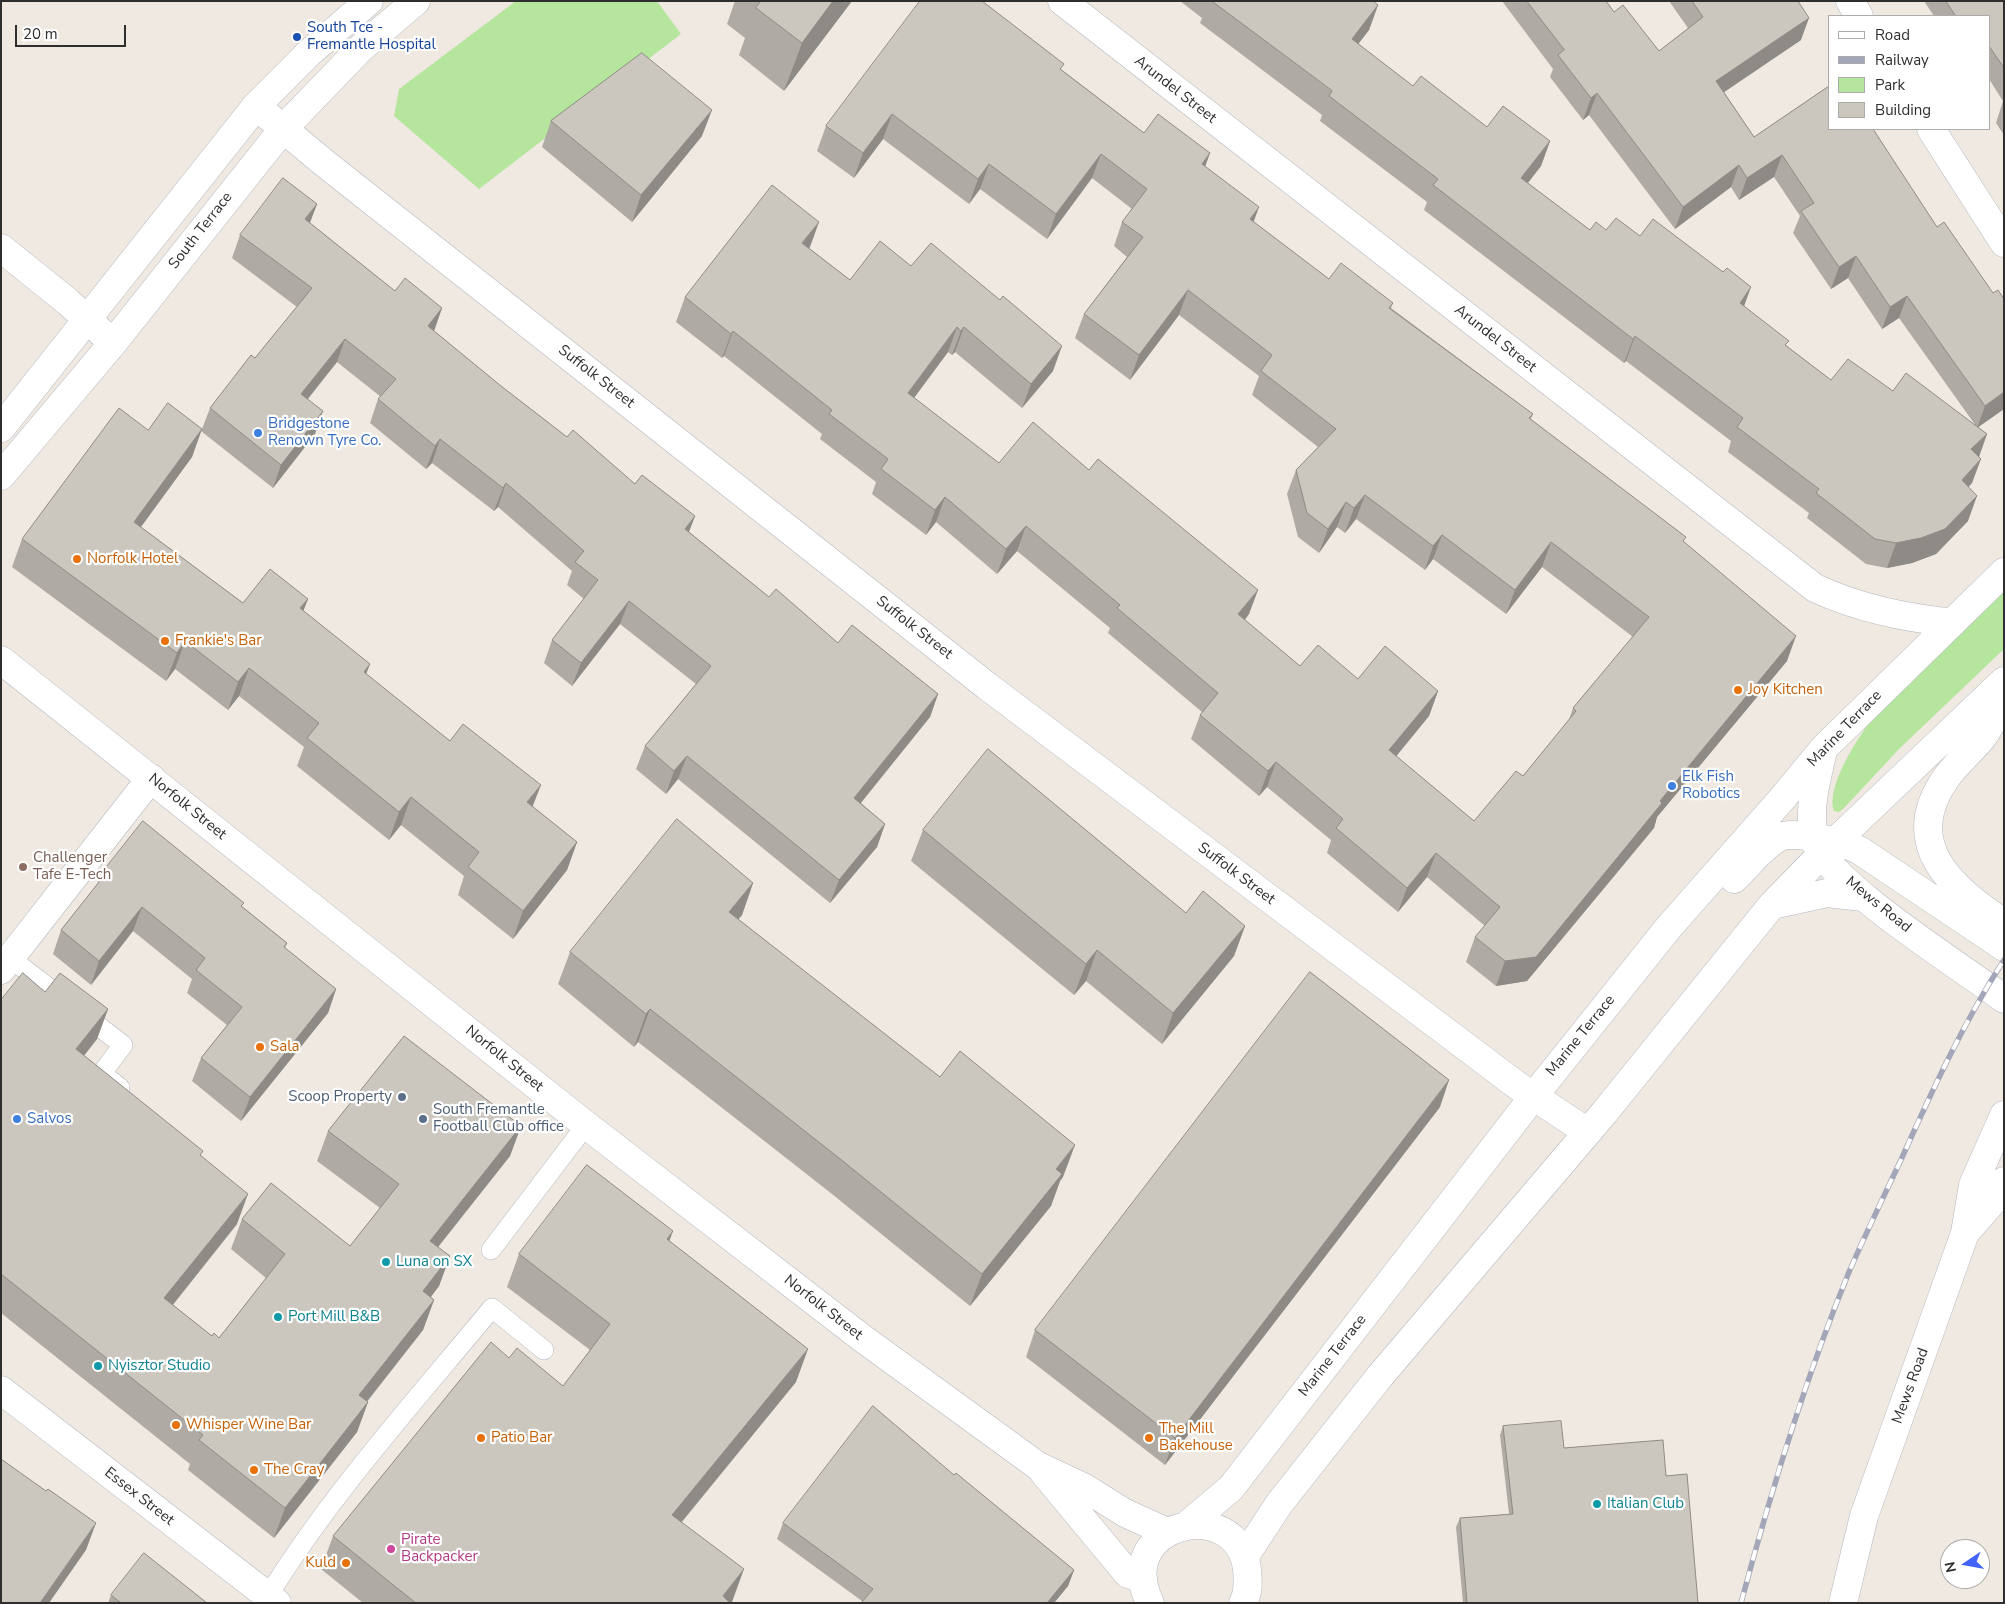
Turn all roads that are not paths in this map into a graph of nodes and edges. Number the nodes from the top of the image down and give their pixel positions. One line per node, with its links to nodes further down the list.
1 (369, 1): 6 (street)
2 (416, 1): 7 (street, South Terrace)
3 (1062, 1): 16 (street, Arundel Street)
4 (1850, 1): 5 (street)
5 (1858, 15)
6 (256, 106): 7 (street, Suffolk Street); 11 (street)
7 (283, 129): 12 (street, South Terrace); 31 (street, Suffolk Street)
8 (1932, 130): 9 (street)
9 (2004, 243)
10 (1, 248): 11 (street)
11 (88, 320): 12 (street); 13 (street)
12 (113, 343): 14 (street, South Terrace)
13 (1, 428)
14 (1, 476)
15 (2004, 572): 16 (street, Marine Terrace)
16 (1952, 624): 20 (street, Marine Terrace)
17 (1, 660): 21 (street, Norfolk Street)
18 (2004, 681): 22 (street)
19 (2004, 698): 25 (street)
20 (1825, 747): 22 (street); 26 (street, Marine Terrace)
21 (151, 778): 28 (street); 33 (street, Norfolk Street)
22 (1832, 846): 23 (street, Mews Road); 24 (street); 25 (street); 26 (street); 27 (street)
23 (1863, 897): 24 (street); 29 (street, Mews Road)
24 (1772, 905): 34 (street)
25 (1993, 916)
26 (1669, 927): 31 (street, Marine Terrace)
27 (2004, 947)
28 (6, 964): 30 (lane)
29 (2004, 999)
30 (131, 1096)
31 (1533, 1097): 34 (street, Suffolk Street); 41 (street, Marine Terrace)
32 (2004, 1115): 36 (street)
33 (586, 1124): 37 (lane); 40 (street, Norfolk Street)
34 (1586, 1131): 42 (street)
35 (2004, 1180): 36 (street, Mews Road)
36 (1966, 1233): 46 (street, Mews Road)
37 (491, 1250)
38 (544, 1350): 44 (lane)
39 (1, 1390): 44 (street, Essex Street)
40 (1038, 1466): 41 (street, Norfolk Street); 43 (street, Norfolk Street)
41 (1177, 1528): 42 (street); 43 (street, Marine Terrace)
42 (1246, 1556): 45 (street)
43 (1144, 1594)
44 (273, 1599)
45 (1243, 1603)
46 (1843, 1603)

